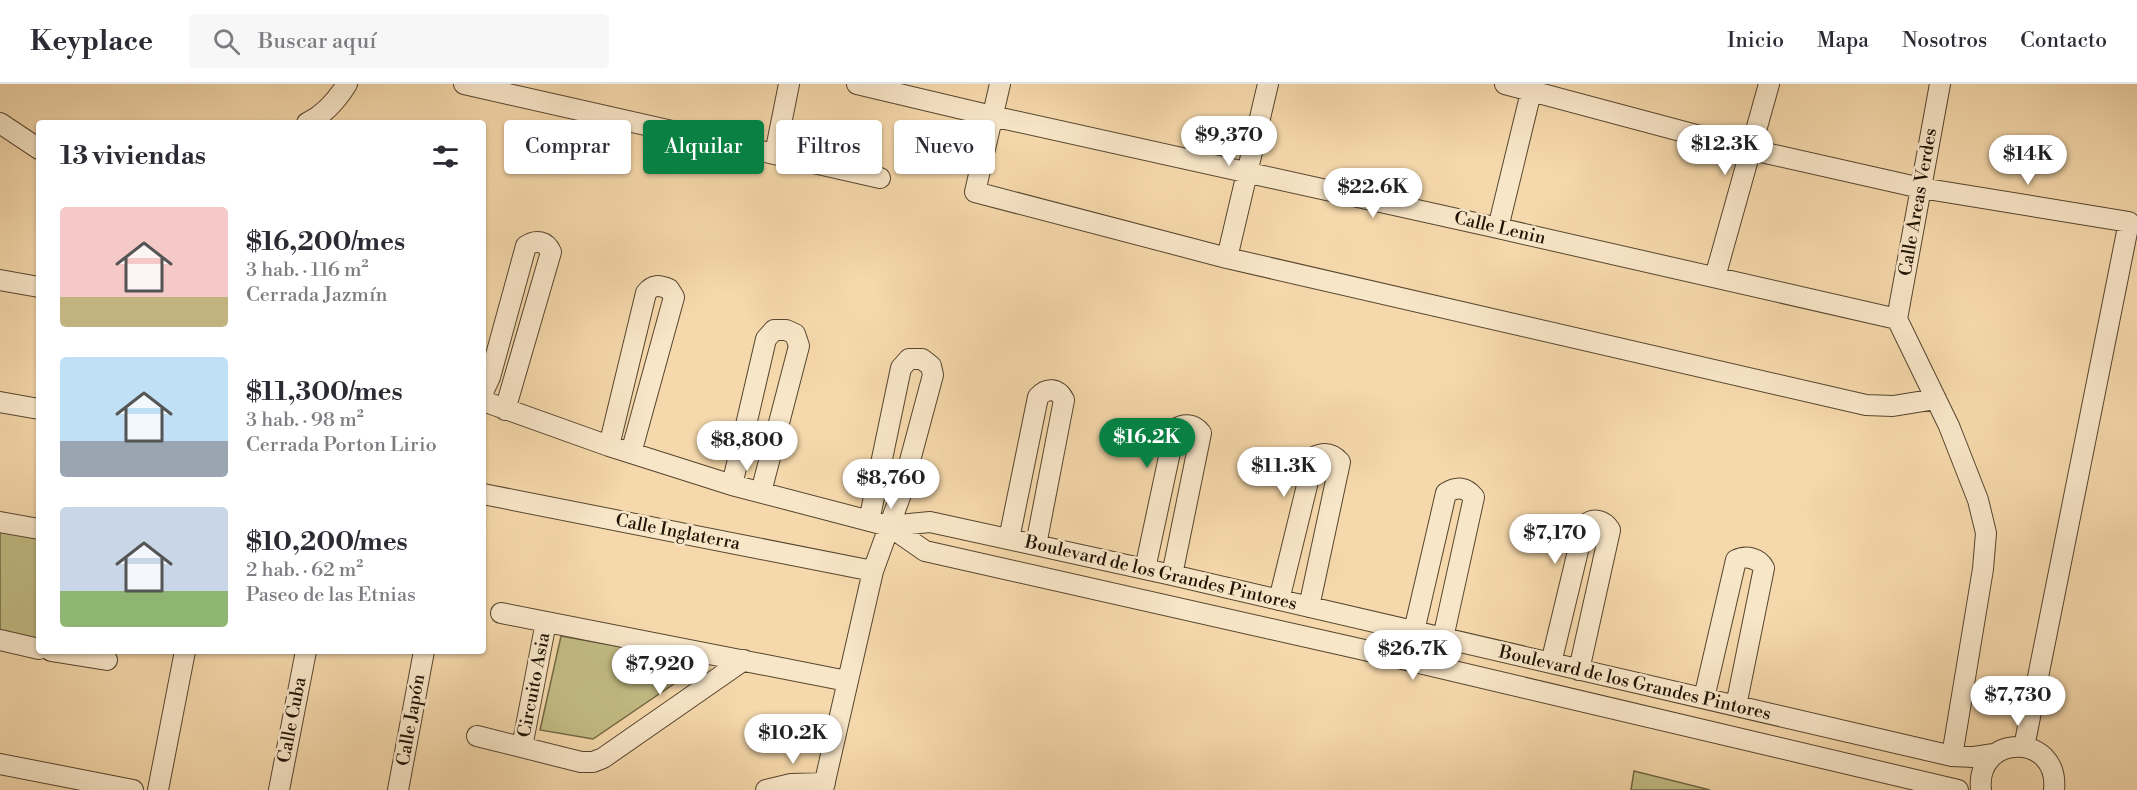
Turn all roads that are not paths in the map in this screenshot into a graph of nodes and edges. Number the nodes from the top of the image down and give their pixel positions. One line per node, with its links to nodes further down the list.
1 (347, 84): 12 (street)
2 (464, 84): 16 (street)
3 (789, 84): 16 (street)
4 (857, 84): 11 (street, Calle Lenin)
5 (1000, 84): 11 (street)
6 (1268, 84): 17 (street)
7 (1505, 84): 10 (street)
8 (1769, 84): 15 (street)
9 (1940, 84): 19 (street, Calle Areas Verdes)
10 (1532, 87): 15 (street); 20 (street)
11 (992, 116): 17 (street, Calle Lenin); 21 (street)
12 (312, 120)
13 (0, 123): 14 (street)
14 (36, 147)
15 (1752, 150): 19 (street); 22 (street)
16 (775, 154): 18 (street)
17 (1247, 171): 20 (street, Calle Lenin); 21 (street)
18 (880, 178)
19 (1921, 188): 25 (street, Calle Areas Verdes); 67 (street)
20 (1498, 228): 22 (street, Calle Lenin)
21 (1227, 258): 27 (street)
22 (1716, 277): 25 (street, Calle Lenin)
23 (0, 280): 24 (street)
24 (36, 286)
25 (1897, 319): 27 (street)
26 (486, 386): 31 (street)
27 (1936, 399): 69 (street)
28 (0, 402): 30 (street)
29 (486, 402): 31 (street, Boulevard de los Grandes Pintores)
30 (36, 408)
31 (505, 410): 32 (street, Boulevard de los Grandes Pintores)
32 (609, 446): 33 (street, Boulevard de los Grandes Pintores); 33 (street)
33 (631, 453): 34 (street, Boulevard de los Grandes Pintores)
34 (732, 485): 35 (street, Boulevard de los Grandes Pintores); 35 (street)
35 (761, 492): 37 (street, Boulevard de los Grandes Pintores)
36 (486, 495): 44 (street, Calle Inglaterra)
37 (869, 521): 39 (street, Boulevard de los Grandes Pintores); 39 (street)
38 (0, 522): 40 (street)
39 (889, 526): 41 (street, Boulevard de los Grandes Pintores); 44 (street); 77 (street, Boulevard de los Grandes Pintores)
40 (36, 528)
41 (1009, 539): 42 (street, Boulevard de los Grandes Pintores); 42 (street)
42 (1036, 544): 43 (street, Boulevard de los Grandes Pintores)
43 (1144, 569): 45 (street, Boulevard de los Grandes Pintores); 45 (street)
44 (873, 571): 62 (street)
45 (1172, 576): 46 (street, Boulevard de los Grandes Pintores)
46 (1280, 592): 47 (street, Boulevard de los Grandes Pintores); 47 (street)
47 (1311, 599): 50 (street, Boulevard de los Grandes Pintores)
48 (501, 613): 49 (street, Circuito Asia)
49 (546, 622): 59 (street, Circuito Asia); 66 (street, Circuito Asia)
50 (1414, 631): 51 (street, Boulevard de los Grandes Pintores); 51 (street)
51 (1443, 638): 60 (street, Boulevard de los Grandes Pintores)
52 (0, 640): 53 (street)
53 (36, 648)
54 (72, 654): 58 (street)
55 (184, 654): 73 (street)
56 (305, 654): 74 (street, Calle Cuba)
57 (423, 654): 75 (street, Calle Japón)
58 (107, 660)
59 (744, 660): 62 (street, Circuito Asia); 66 (street, Circuito Asia)
60 (1551, 663): 61 (street, Boulevard de los Grandes Pintores); 61 (street)
61 (1579, 670): 63 (street, Boulevard de los Grandes Pintores)
62 (847, 681): 71 (street)
63 (1704, 698): 64 (street, Boulevard de los Grandes Pintores); 64 (street)
64 (1736, 706): 69 (street, Boulevard de los Grandes Pintores)
65 (477, 736): 66 (street, Circuito Asia)
66 (522, 747)
67 (2024, 747): 68 (street, Boulevard de los Grandes Pintores); 79 (street)
68 (1994, 754): 69 (street, Boulevard de los Grandes Pintores); 78 (street)
69 (1953, 756)
70 (0, 764): 72 (street)
71 (824, 787): 76 (street)
72 (133, 790)
73 (158, 790)
74 (279, 790)
75 (398, 790)
76 (766, 790)
77 (1958, 790)
78 (1981, 790)
79 (2054, 790)

